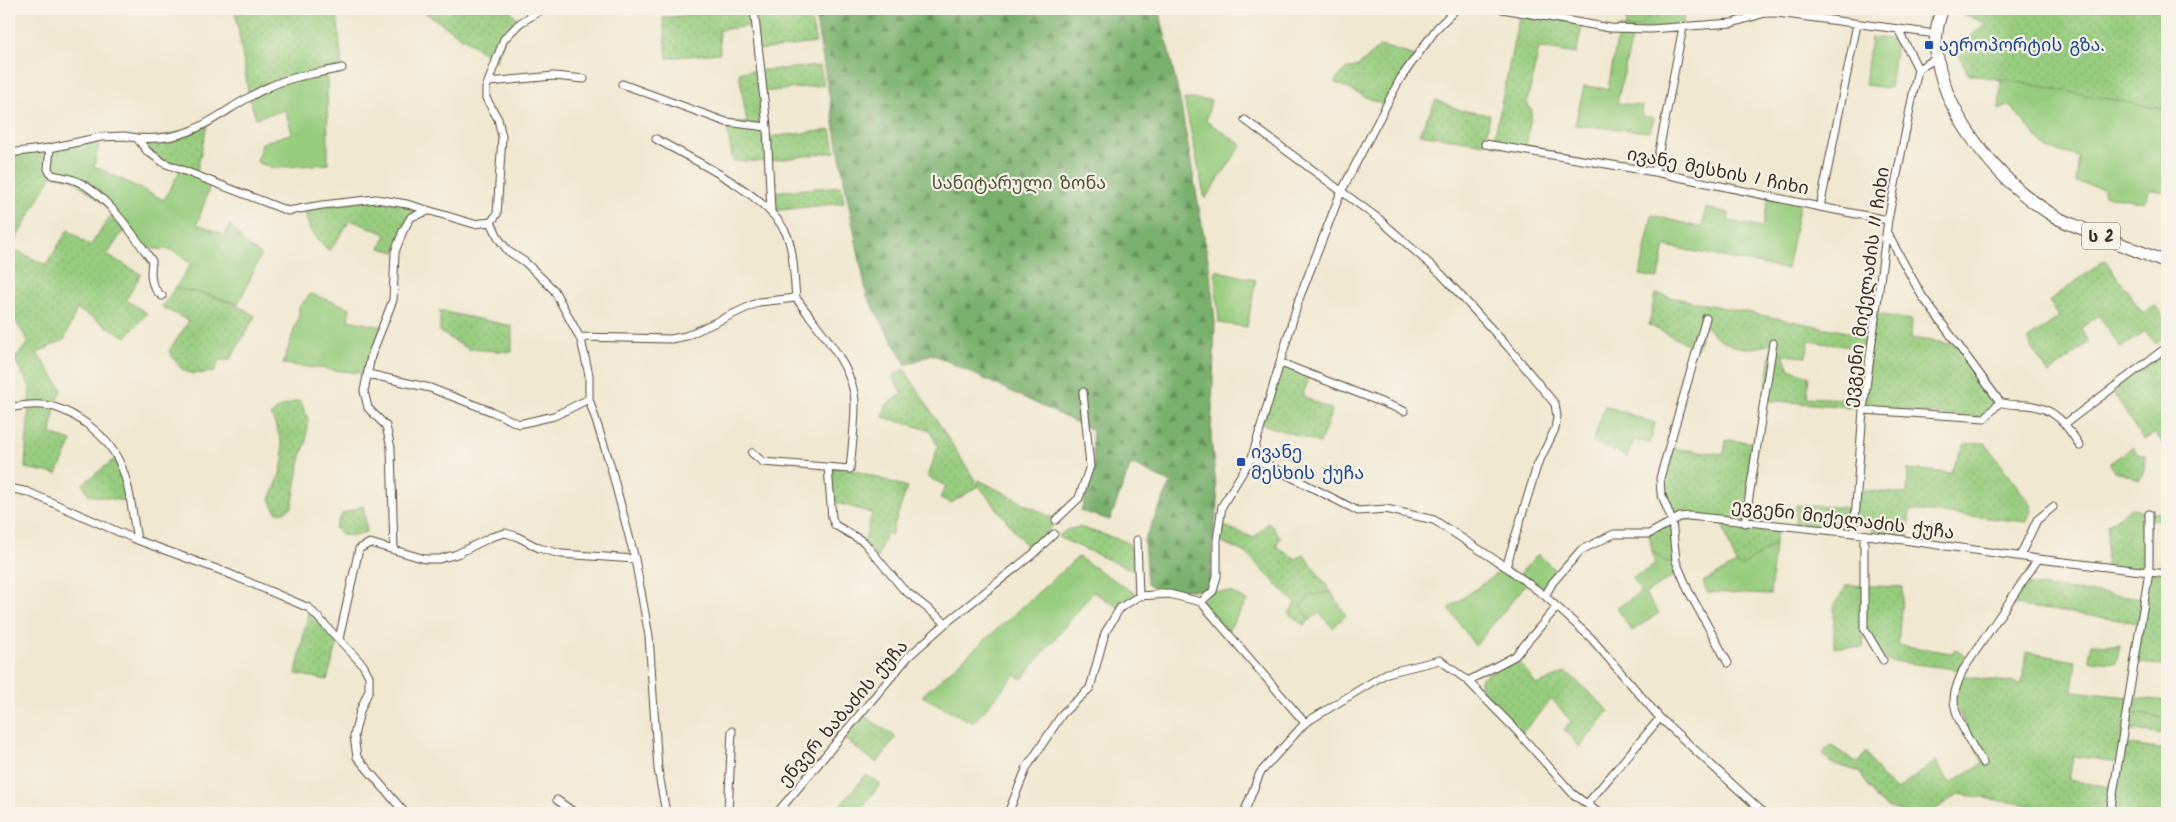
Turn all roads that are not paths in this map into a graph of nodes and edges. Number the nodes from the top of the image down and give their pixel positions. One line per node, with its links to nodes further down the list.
1 (543, 9): 15 (street)
2 (754, 9): 18 (street)
3 (1456, 9): 25 (street)
4 (1502, 9): 8 (street)
5 (1942, 9): 10 (highway, ს 2)
6 (1763, 11): 7 (street); 8 (street)
7 (1857, 24): 9 (street); 26 (street, ივანე მესხის I ჩიხი)
8 (1684, 27): 24 (street)
9 (1898, 29): 10 (street); 13 (street)
10 (1936, 34): 11 (highway, ს 2)
11 (1937, 58): 13 (street); 32 (highway, ს 2)
12 (342, 68): 19 (street)
13 (1918, 68): 29 (street, ევგენი მიქელაძის II ჩიხი)
14 (584, 79): 15 (street)
15 (490, 82): 30 (street)
16 (622, 84): 18 (street)
17 (1244, 120): 25 (street)
18 (767, 127): 27 (street)
19 (137, 138): 22 (street); 28 (street)
20 (656, 139): 27 (street)
21 (1484, 144): 24 (street, ივანე მესხის I ჩიხი)
22 (50, 148): 23 (street); 33 (street)
23 (9, 154)
24 (1655, 172): 26 (street, ივანე მესხის I ჩიხი)
25 (1342, 192): 39 (street); 67 (street)
26 (1820, 207): 29 (street)
27 (771, 210): 34 (street)
28 (429, 211): 30 (street); 40 (street)
29 (1888, 220): 31 (street, ევგენი მიქელაძის II ჩიხი)
30 (491, 222): 36 (street)
31 (1886, 233): 43 (street); 45 (street, ევგენი მიქელაძის II ჩიხი)
32 (2167, 263)
33 (162, 296)
34 (796, 298): 36 (street); 51 (street)
35 (1706, 318): 56 (street)
36 (579, 336): 42 (street)
37 (1773, 343): 57 (street)
38 (2167, 347): 47 (street)
39 (1281, 363): 46 (street); 50 (street)
40 (368, 374): 42 (street); 63 (street)
41 (1083, 392): 55 (street)
42 (589, 399): 65 (street)
43 (2000, 402): 45 (street); 47 (street)
44 (9, 408): 61 (street)
45 (1863, 410): 58 (street, ევგენი მიქელაძის II ჩიხი)
46 (1404, 411)
47 (2066, 423): 48 (street)
48 (2080, 446)
49 (752, 453): 51 (street)
50 (1252, 457): 67 (street); 72 (street)
51 (828, 467): 74 (street)
52 (9, 488): 61 (street)
53 (2053, 507): 64 (street)
54 (2149, 514): 68 (street)
55 (1056, 520)
56 (1672, 521): 57 (street, ევგენი მიქელაძის ქუჩა); 71 (street, ევგენი მიქელაძის ქუჩა); 77 (street)
57 (1745, 523): 58 (street, ევგენი მიქელაძის ქუჩა)
58 (1854, 533): 60 (street, ევგენი მიქელაძის ქუჩა)
59 (1054, 534): 74 (street, ენვერ ხაბაძის ქუჩა)
60 (1864, 535): 64 (street, ევგენი მიქელაძის ქუჩა); 76 (street)
61 (137, 540): 75 (street)
62 (1136, 540): 70 (street)
63 (394, 550): 65 (street); 75 (street)
64 (2020, 556): 66 (street, ევგენი მიქელაძის ქუჩა)
65 (635, 559): 87 (street)
66 (2038, 559): 68 (street, ევგენი მიქელაძის ქუჩა); 82 (street)
67 (1506, 568): 71 (street)
68 (2149, 572): 69 (street, ევგენი მიქელაძის ქუჩა); 94 (street)
69 (2167, 574)
70 (1139, 596): 72 (street); 90 (street)
71 (1545, 596): 73 (street)
72 (1201, 602): 80 (street)
73 (1557, 607): 78 (street); 79 (street)
74 (946, 624): 89 (street, ენვერ ხაბაძის ქუჩა)
75 (339, 639): 85 (street)
76 (1883, 660)
77 (1728, 663)
78 (1468, 681): 80 (street); 84 (street)
79 (1660, 718): 84 (street); 93 (street)
80 (1305, 723): 91 (street)
81 (732, 731): 88 (street)
82 (1983, 763)
83 (557, 800): 86 (street)
84 (1587, 804): 92 (street)
85 (405, 813)
86 (575, 813)
87 (666, 813)
88 (728, 813)
89 (777, 813)
90 (1008, 813)
91 (1244, 813)
92 (1600, 813)
93 (1764, 813)
94 (2110, 813)

